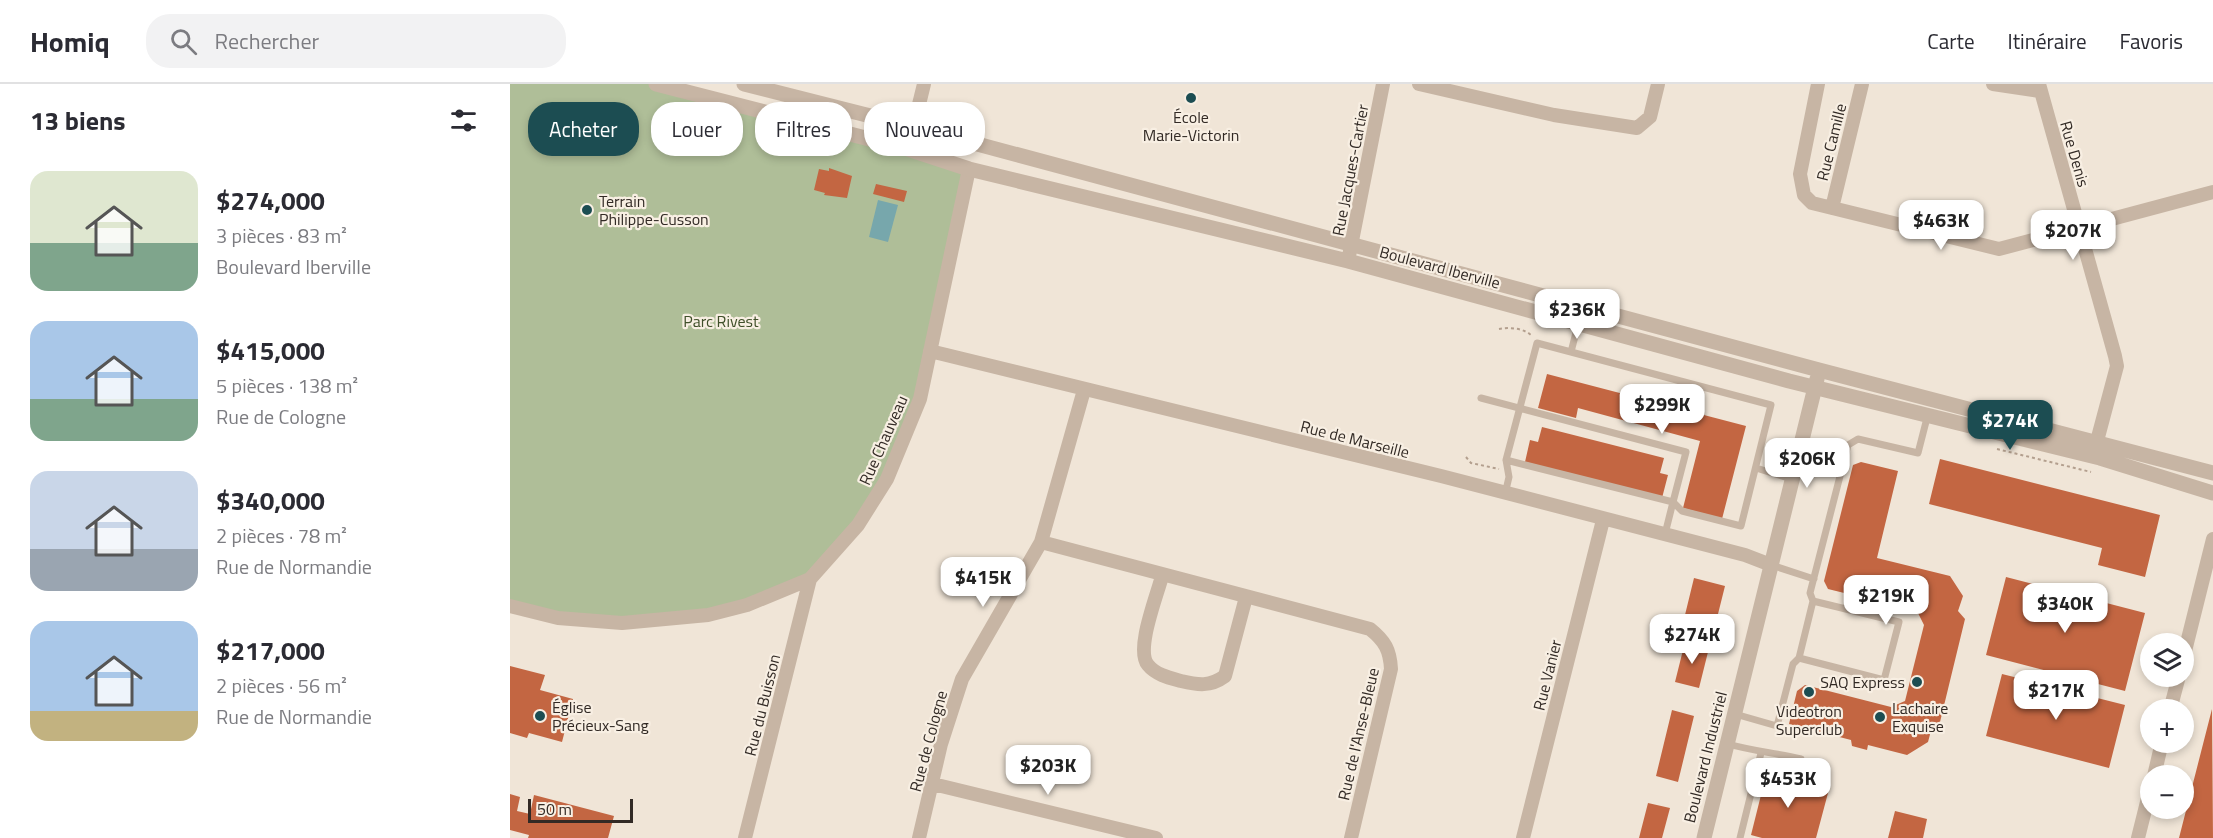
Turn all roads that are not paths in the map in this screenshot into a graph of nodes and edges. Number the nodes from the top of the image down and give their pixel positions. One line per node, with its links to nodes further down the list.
1 (656, 84): 13 (street, Boulevard Iberville)
2 (744, 84): 12 (street, Boulevard Iberville)
3 (924, 84): 11 (street)
4 (1383, 84): 20 (street, Rue Jacques-Cartier)
5 (1419, 84): 6 (street)
6 (1658, 84)
7 (1818, 84): 18 (street, Rue Camille)
8 (1862, 84): 18 (street, Rue Camille)
9 (1993, 84): 10 (street)
10 (2039, 87): 19 (street, Rue Denis)
11 (920, 102)
12 (864, 114)
13 (864, 138)
14 (985, 146): 20 (street, Boulevard Iberville)
15 (929, 156): 16 (street, Boulevard Iberville)
16 (969, 169): 21 (street, Boulevard Iberville); 24 (street, Rue Chauveau)
17 (2213, 192): 19 (street, Rue Camille)
18 (1832, 208): 19 (street, Rue Camille)
19 (2080, 228): 32 (street, Rue Denis)
20 (1352, 244): 21 (street, Rue Jacques-Cartier); 22 (street, Boulevard Iberville)
21 (1348, 261): 23 (street, Boulevard Iberville)
22 (1583, 305): 23 (lane); 26 (street, Boulevard Iberville)
23 (1579, 323): 25 (lane); 27 (street, Boulevard Iberville)
24 (930, 351): 28 (street, Rue de Marseille); 46 (street, Rue Chauveau)
25 (1571, 352): 30 (lane); 34 (lane)
26 (1819, 370): 27 (street, Boulevard Industriel); 32 (street, Boulevard Iberville)
27 (1815, 387): 31 (street, Boulevard Iberville); 36 (street, Boulevard Industriel)
28 (1084, 390): 38 (street, Rue de Marseille); 43 (street, Rue de Cologne)
29 (1481, 398): 30 (lane)
30 (1520, 408): 33 (lane); 39 (lane)
31 (1928, 414): 37 (street, Boulevard Iberville); 47 (lane)
32 (2097, 441): 35 (street, Boulevard Iberville)
33 (1507, 464): 38 (lane); 39 (lane)
34 (1756, 468): 36 (lane); 39 (lane)
35 (2213, 473)
36 (1792, 479): 44 (street, Boulevard Industriel)
37 (2213, 493)
38 (1505, 494): 40 (street, Rue de Marseille)
39 (1673, 502): 41 (lane)
40 (1604, 520): 41 (street, Rue de Marseille); 63 (street, Rue Vanier)
41 (1665, 535): 44 (street, Rue de Marseille)
42 (2213, 539): 51 (street)
43 (1041, 542): 45 (street, Rue de l'Anse-Bleue); 57 (street, Rue de Cologne)
44 (1771, 564): 47 (lane); 53 (street, Boulevard Industriel)
45 (1162, 576): 48 (street, Rue de l'Anse-Bleue); 48 (street)
46 (810, 579): 50 (street, Rue Chauveau); 59 (street, Rue du Buisson)
47 (1814, 579): 49 (lane)
48 (1246, 597): 62 (street, Rue de l'Anse-Bleue)
49 (1813, 601): 52 (lane); 52 (lane)
50 (510, 606)
51 (2190, 633)
52 (1799, 658): 53 (lane)
53 (1735, 714): 54 (street, Boulevard Industriel)
54 (1728, 744): 55 (lane); 64 (street, Boulevard Industriel)
55 (1761, 753): 56 (lane); 65 (lane)
56 (1801, 759)
57 (933, 784): 60 (street, Rue de Cologne); 61 (street)
58 (2143, 819): 66 (street)
59 (745, 838)
60 (919, 838)
61 (1156, 838)
62 (1351, 838)
63 (1523, 838)
64 (1704, 838)
65 (1740, 838)
66 (2138, 838)

